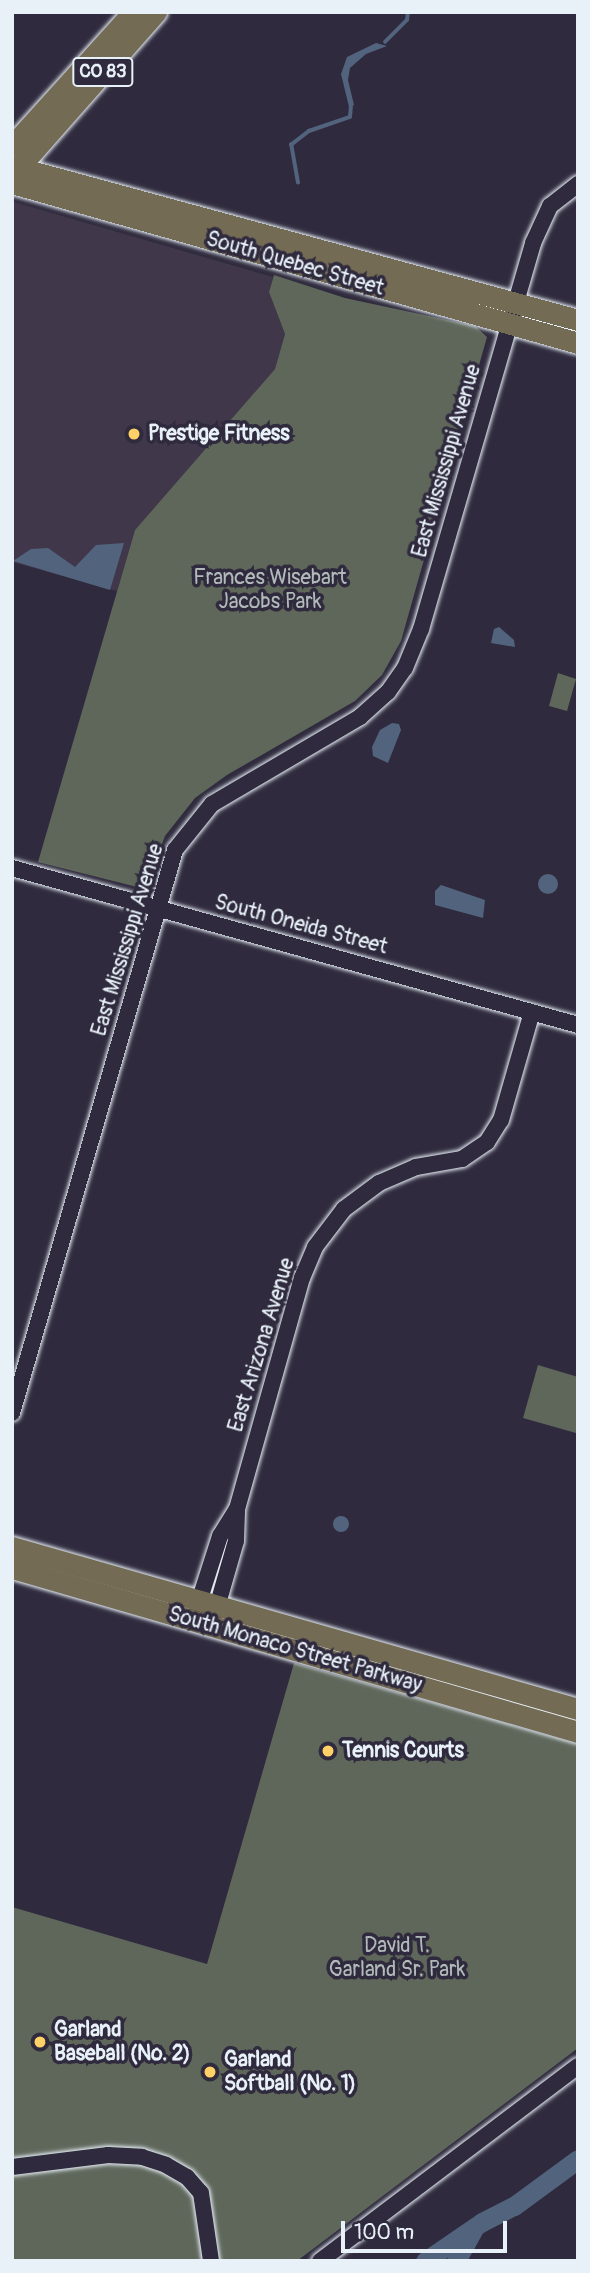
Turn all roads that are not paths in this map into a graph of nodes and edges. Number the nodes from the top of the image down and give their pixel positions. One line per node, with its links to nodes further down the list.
1 (133, 12): 4 (main road, CO 83)
2 (156, 12): 3 (main road, CO 83)
3 (50, 133): 4 (main road, CO 83); 5 (main road)
4 (14, 167): 5 (main road, South Quebec Street); 9 (main road, South Quebec Street)
5 (55, 175): 7 (main road, South Quebec Street)
6 (578, 184): 7 (street, East Mississippi Avenue)
7 (515, 302): 8 (main road, South Quebec Street); 9 (street, East Mississippi Avenue)
8 (578, 320)
9 (509, 323): 10 (main road, South Quebec Street); 12 (street, East Mississippi Avenue)
10 (578, 343)
11 (12, 868): 12 (street, South Oneida Street)
12 (157, 908): 13 (street, South Oneida Street); 15 (street, East Mississippi Avenue)
13 (532, 1012): 14 (street, South Oneida Street); 18 (street, East Arizona Avenue)
14 (578, 1025)
15 (12, 1413)
16 (12, 1546): 18 (main road, South Monaco Street Parkway)
17 (12, 1569): 18 (main road, South Monaco Street Parkway)
18 (205, 1613): 19 (main road, South Monaco Street Parkway); 20 (main road, South Monaco Street Parkway)
19 (578, 1709)
20 (578, 1732)
21 (578, 2066): 24 (street)
22 (12, 2167): 23 (street)
23 (211, 2261)
24 (320, 2261)

